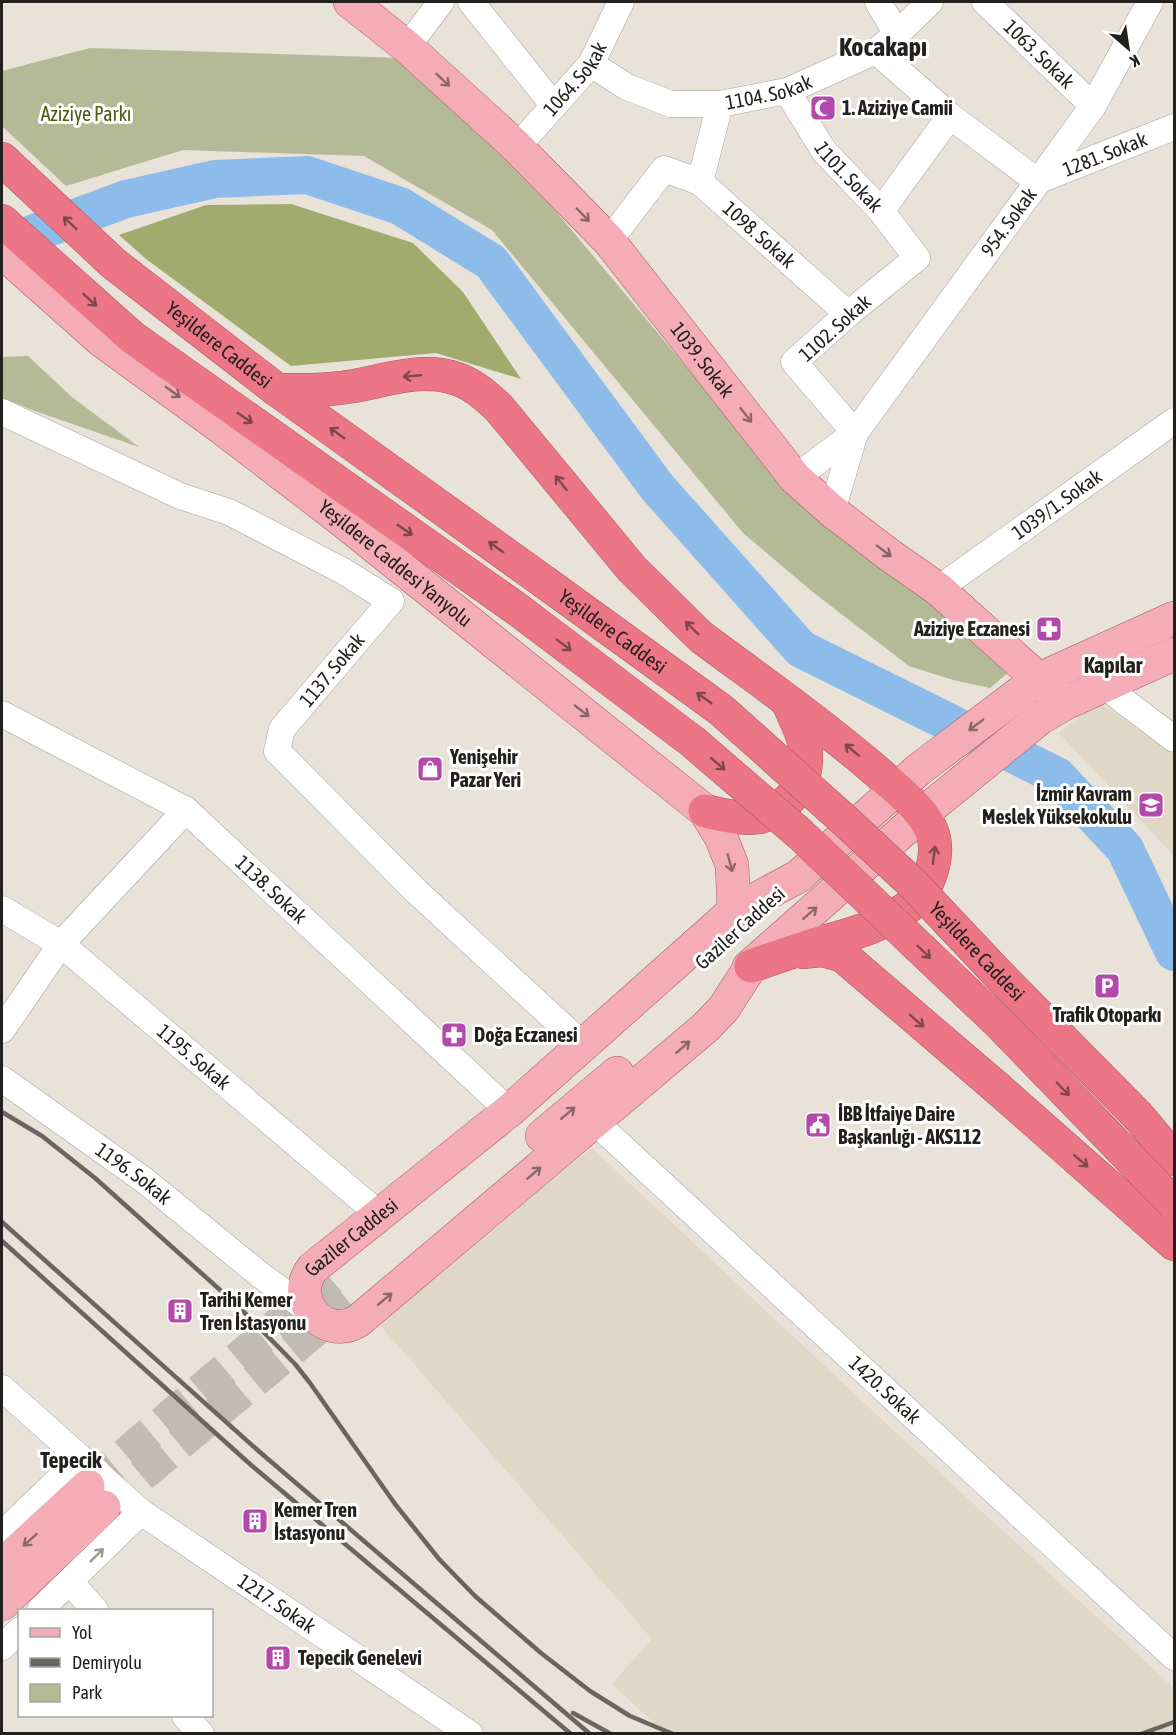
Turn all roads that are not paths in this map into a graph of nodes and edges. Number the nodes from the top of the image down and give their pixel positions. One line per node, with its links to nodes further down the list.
1 (350, 2): 10 (main road, 1039. Sokak)
2 (441, 2): 10 (street)
3 (471, 2): 15 (street)
4 (621, 2): 12 (street, 1064. Sokak)
5 (878, 2): 9 (street)
6 (930, 2): 9 (street, 1104. Sokak)
7 (985, 2): 16 (street, 1063. Sokak)
8 (1150, 2): 16 (street, 954. Sokak)
9 (897, 34): 11 (street, 1104. Sokak)
10 (407, 47): 19 (main road, 1039. Sokak, one-way to 19)
11 (876, 51): 13 (street, 1104. Sokak); 17 (street)
12 (591, 64): 14 (street, 1104. Sokak); 15 (street, 1064. Sokak)
13 (787, 91): 14 (street, 1104. Sokak); 23 (street, 1101. Sokak)
14 (720, 104): 22 (street)
15 (554, 106): 19 (street, 1064. Sokak)
16 (1093, 106): 21 (street, 954. Sokak)
17 (950, 116): 21 (street); 23 (street)
18 (1174, 127): 21 (street, 1281. Sokak)
19 (517, 147): 25 (main road, 1039. Sokak, one-way to 25)
20 (2, 159): 30 (highway, Yeşildere Caddesi, one-way to 20)
21 (1037, 181): 33 (street, 954. Sokak)
22 (700, 182): 25 (street, 1098. Sokak); 29 (street, 1098. Sokak)
23 (881, 211): 27 (street, 1101. Sokak)
24 (2, 221): 28 (highway, Yeşildere Caddesi)
25 (609, 241): 34 (main road, 1039. Sokak, one-way to 34)
26 (2, 252): 28 (main road, Yeşildere Caddesi Yanyolu)
27 (917, 258): 29 (street, 1102. Sokak)
28 (38, 269): 47 (main road, Yeşildere Caddesi Yanyolu, one-way to 47); 63 (highway, Yeşildere Caddesi, one-way to 63, bridge)
29 (848, 314): 33 (street, 1102. Sokak)
30 (277, 390): 41 (highway, one-way to 30); 59 (highway, Yeşildere Caddesi, one-way to 30, bridge)
31 (2, 412): 56 (street, 1137. Sokak)
32 (1174, 421): 36 (street, 1039/1. Sokak)
33 (855, 433): 34 (street); 35 (street)
34 (795, 478): 35 (main road, 1039. Sokak)
35 (832, 511): 36 (main road, 1039. Sokak, one-way to 36)
36 (938, 589): 39 (main road, 1039. Sokak)
37 (1174, 618): 39 (main road, Gaziler Caddesi)
38 (1174, 654): 40 (main road, Gaziler Caddesi)
39 (1028, 686): 42 (main road, 1039. Sokak); 45 (main road, Gaziler Caddesi, one-way to 45)
40 (1103, 686): 42 (main road, Gaziler Caddesi); 44 (street)
41 (788, 702): 45 (highway, one-way to 41); 47 (highway)
42 (1053, 711): 48 (main road, Gaziler Caddesi)
43 (2, 714): 46 (street, 1138. Sokak)
44 (1174, 739)
45 (896, 788): 48 (highway); 49 (main road, Gaziler Caddesi)
46 (186, 810): 52 (street); 58 (street, 1138. Sokak)
47 (705, 811): 51 (main road, Yeşildere Caddesi Yanyolu, one-way to 51)
48 (922, 814): 53 (highway, one-way to 48); 54 (main road, Gaziler Caddesi, one-way to 48)
49 (799, 876): 51 (main road, Gaziler Caddesi); 67 (main road, Gaziler Caddesi)
50 (2, 909): 52 (street, 1195. Sokak)
51 (734, 911): 56 (main road, Gaziler Caddesi)
52 (62, 944): 55 (street); 64 (street, 1195. Sokak)
53 (793, 953): 54 (highway); 65 (highway, one-way to 65)
54 (751, 966): 60 (main road, Gaziler Caddesi, one-way to 54); 67 (main road, Gaziler Caddesi, one-way to 54)
55 (2, 1030)
56 (584, 1046): 58 (main road, Gaziler Caddesi)
57 (2, 1079): 66 (street, 1196. Sokak)
58 (508, 1112): 64 (main road, Gaziler Caddesi)
59 (1139, 1117): 61 (highway); 62 (highway, Yeşildere Caddesi)
60 (594, 1121): 68 (main road, Gaziler Caddesi, one-way to 60); 82 (street, 1420. Sokak)
61 (1174, 1145)
62 (1174, 1159)
63 (1174, 1204)
64 (380, 1215): 67 (main road, Gaziler Caddesi)
65 (1174, 1244)
66 (259, 1274): 67 (street, 1196. Sokak); 68 (street, 1196. Sokak)
67 (329, 1285): 68 (main road, Gaziler Caddesi)
68 (314, 1314)
69 (2, 1388): 70 (street, 1217. Sokak)
70 (52, 1432): 71 (street, 1217. Sokak); 72 (street)
71 (97, 1488): 72 (street); 73 (street, 1217. Sokak); 75 (main road, one-way to 75); 77 (main road)
72 (47, 1489): 74 (street)
73 (141, 1512): 76 (street, one-way to 73); 85 (street, 1217. Sokak)
74 (2, 1534)
75 (2, 1565)
76 (70, 1582): 78 (street); 79 (street)
77 (2, 1604)
78 (42, 1609)
79 (93, 1609)
80 (18, 1632): 81 (street)
81 (2, 1647)
82 (1174, 1657)
83 (186, 1717): 84 (street)
84 (201, 1734)
85 (470, 1734)

